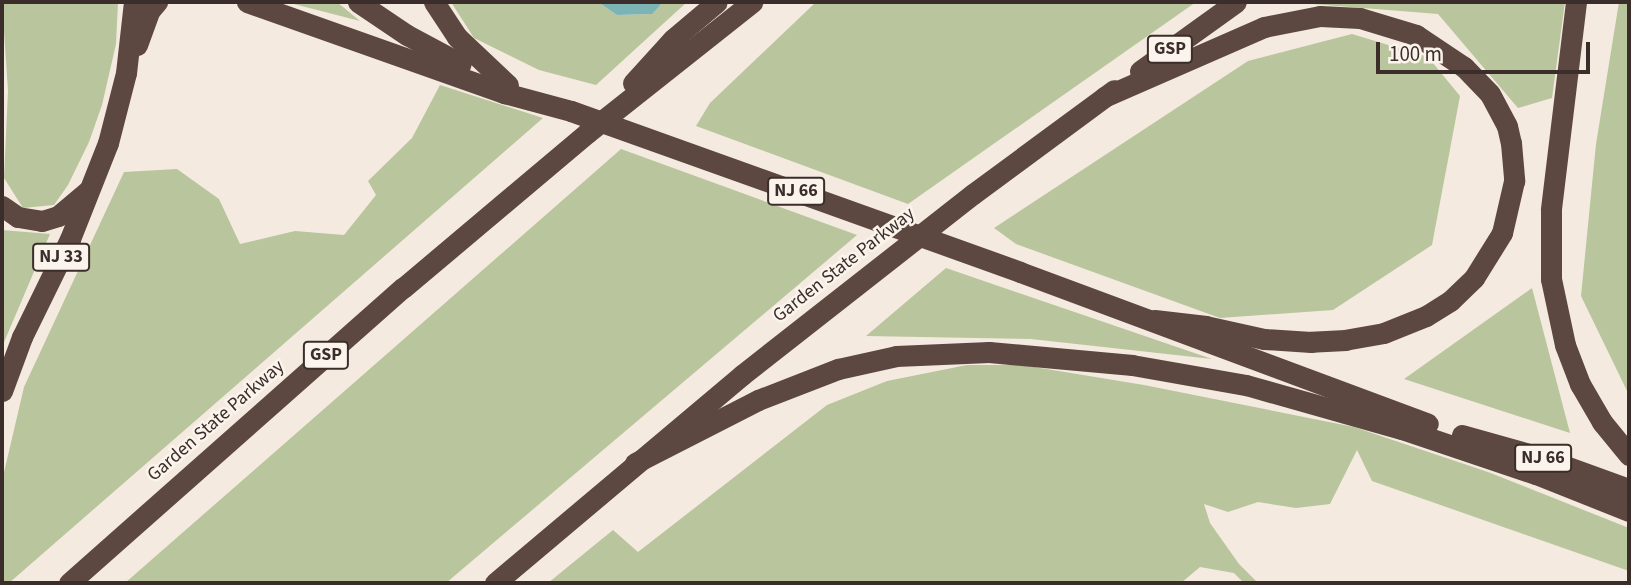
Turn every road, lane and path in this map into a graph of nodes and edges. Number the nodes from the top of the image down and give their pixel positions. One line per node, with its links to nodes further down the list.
1 (134, 2): 10 (highway, NJ 33)
2 (157, 2): 10 (highway)
3 (247, 2): 11 (highway, NJ 66)
4 (358, 2): 11 (highway, NJ 66)
5 (434, 2): 11 (highway)
6 (717, 2): 13 (highway)
7 (752, 2): 13 (highway, Garden State Parkway / GSP)
8 (1236, 2): 12 (highway, Garden State Parkway / GSP)
9 (1576, 2): 19 (highway)
10 (125, 73): 14 (highway, NJ 33)
11 (506, 89): 16 (highway, NJ 66, bridge)
12 (1104, 97): 16 (highway); 20 (highway, Garden State Parkway / GSP)
13 (587, 133): 24 (highway, Garden State Parkway / GSP)
14 (90, 189): 15 (highway); 17 (highway, NJ 33)
15 (2, 206)
16 (1154, 320): 18 (highway, NJ 66)
17 (2, 391)
18 (1454, 433): 21 (highway, NJ 66); 22 (highway, NJ 66)
19 (1629, 455)
20 (635, 463): 21 (highway); 25 (highway, Garden State Parkway / GSP)
21 (1536, 474): 23 (highway, NJ 66)
22 (1629, 489)
23 (1629, 511)
24 (69, 583)
25 (495, 583)

